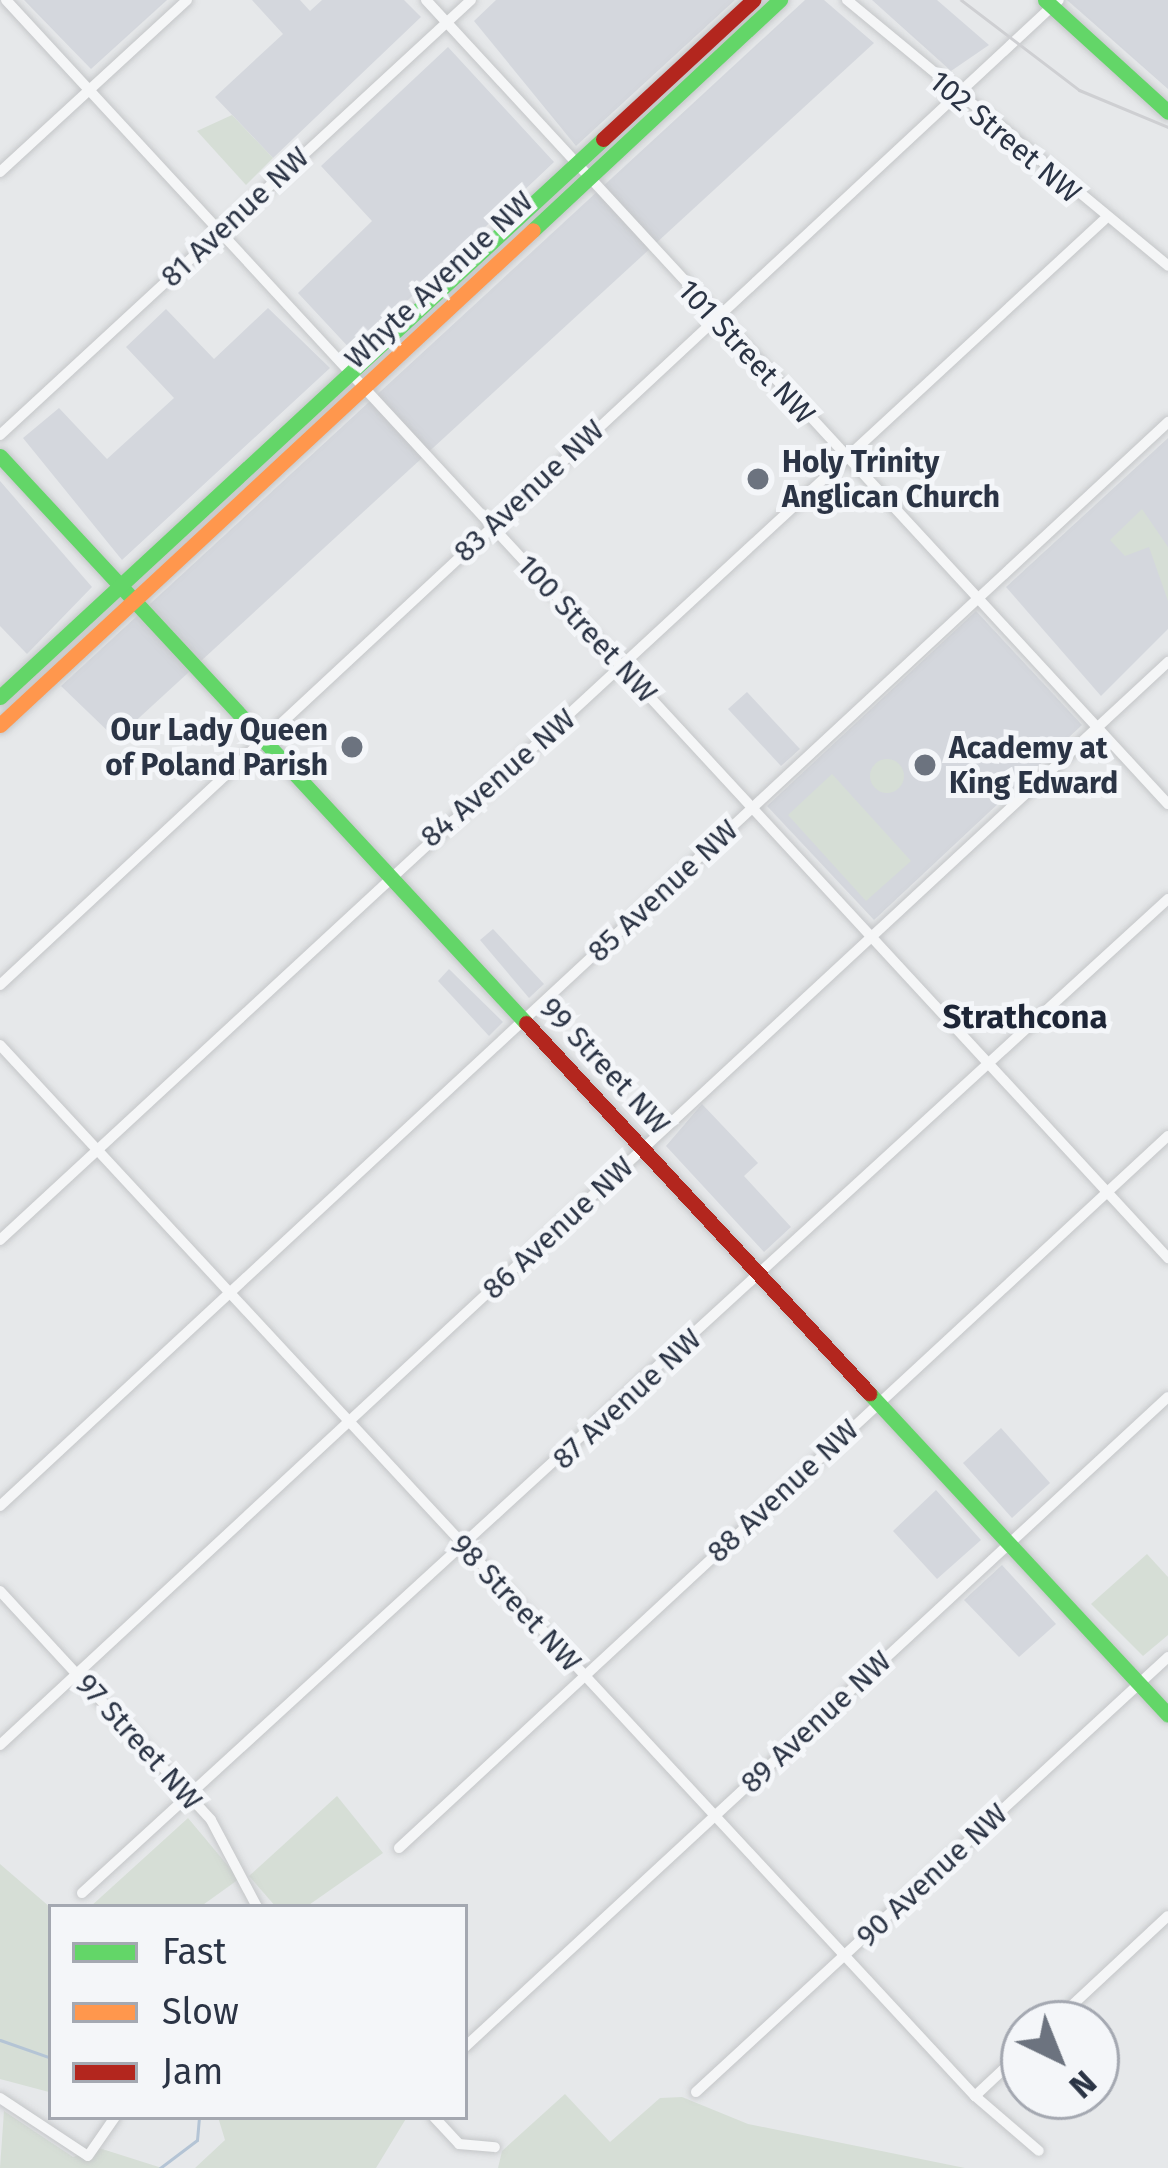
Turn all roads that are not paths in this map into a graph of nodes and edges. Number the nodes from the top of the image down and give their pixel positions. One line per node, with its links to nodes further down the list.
1 (6, 0): 10 (street, 100 Street NW)
2 (187, 0): 10 (street)
3 (426, 0): 9 (street, 101 Street NW)
4 (471, 0): 9 (street, 81 Avenue NW)
5 (753, 0): 13 (main road, Whyte Avenue NW)
6 (780, 0): 15 (main road, Whyte Avenue NW)
7 (847, 0): 11 (street, 102 Street NW)
8 (1052, 2): 11 (street, 83 Avenue NW); 12 (main road)
9 (447, 23): 13 (street, 101 Street NW); 17 (street, 81 Avenue NW)
10 (88, 89): 14 (street); 17 (street, 100 Street NW)
11 (956, 96): 16 (street, 102 Street NW); 19 (street, 83 Avenue NW)
12 (1168, 112)
13 (574, 166): 15 (street, 101 Street NW); 20 (main road, Whyte Avenue NW)
14 (0, 172)
15 (586, 180): 19 (street, 101 Street NW); 21 (main road, Whyte Avenue NW)
16 (1104, 220): 18 (street, 102 Street NW); 25 (street, 84 Avenue NW)
17 (220, 232): 20 (street, 100 Street NW); 23 (street, 81 Avenue NW)
18 (1168, 266)
19 (716, 318): 25 (street, 101 Street NW); 26 (street, 83 Avenue NW)
20 (351, 374): 21 (street, 100 Street NW); 27 (main road, Whyte Avenue NW)
21 (363, 387): 26 (street, 100 Street NW); 29 (main road, Whyte Avenue NW)
22 (1168, 422): 28 (street, 85 Avenue NW)
23 (0, 435)
24 (0, 456): 27 (main road, 99 Street NW)
25 (847, 460): 28 (street, 101 Street NW); 31 (street, 84 Avenue NW)
26 (491, 526): 31 (street, 100 Street NW); 35 (street, 83 Avenue NW)
27 (121, 585): 29 (main road, 99 Street NW); 32 (main road, Whyte Avenue NW)
28 (976, 598): 34 (street, 101 Street NW); 37 (street, 85 Avenue NW)
29 (134, 599): 33 (main road, Whyte Avenue NW); 35 (main road, 99 Street NW)
30 (1168, 662): 34 (street, 86 Avenue NW)
31 (622, 669): 37 (street, 100 Street NW); 38 (street, 84 Avenue NW)
32 (0, 697)
33 (0, 724)
34 (1097, 728): 36 (street, 101 Street NW); 40 (street, 86 Avenue NW)
35 (264, 738): 38 (main road, 99 Street NW); 41 (street, 83 Avenue NW)
36 (1168, 804)
37 (752, 808): 40 (street, 100 Street NW); 42 (street, 85 Avenue NW)
38 (390, 874): 42 (main road, 99 Street NW); 47 (street, 84 Avenue NW)
39 (1168, 899): 44 (street, 87 Avenue NW)
40 (871, 938): 44 (street, 100 Street NW); 46 (street, 86 Avenue NW)
41 (0, 985)
42 (525, 1020): 46 (main road, 99 Street NW); 52 (street, 85 Avenue NW)
43 (0, 1045): 47 (street, 98 Street NW)
44 (989, 1065): 48 (street, 100 Street NW); 51 (street, 87 Avenue NW)
45 (1168, 1136): 48 (street, 88 Avenue NW)
46 (644, 1148): 51 (main road, 99 Street NW); 55 (street, 86 Avenue NW)
47 (94, 1150): 49 (street, 84 Avenue NW); 52 (street, 98 Street NW)
48 (1108, 1193): 50 (street, 100 Street NW); 54 (street, 88 Avenue NW)
49 (0, 1240)
50 (1168, 1258)
51 (761, 1275): 54 (main road, 99 Street NW); 58 (street, 87 Avenue NW)
52 (226, 1292): 55 (street, 98 Street NW); 56 (street, 85 Avenue NW)
53 (1168, 1397): 57 (street, 89 Avenue NW)
54 (879, 1402): 57 (main road, 99 Street NW); 62 (street, 88 Avenue NW)
55 (348, 1423): 58 (street, 98 Street NW); 61 (street, 86 Avenue NW)
56 (0, 1507)
57 (1010, 1543): 63 (main road, 99 Street NW); 67 (street, 89 Avenue NW)
58 (465, 1548): 62 (street, 98 Street NW); 66 (street, 87 Avenue NW)
59 (0, 1591): 61 (street, 97 Street NW)
60 (1168, 1658): 63 (street, 90 Avenue NW)
61 (76, 1672): 65 (street, 86 Avenue NW); 66 (street, 97 Street NW)
62 (584, 1676): 67 (street, 98 Street NW); 68 (street, 88 Avenue NW)
63 (1139, 1684): 64 (main road, 99 Street NW); 72 (street, 90 Avenue NW)
64 (1168, 1715)
65 (0, 1744)
66 (193, 1800): 69 (street, 87 Avenue NW); 70 (street, 97 Street NW)
67 (714, 1816): 72 (street, 98 Street NW); 74 (street, 89 Avenue NW)
68 (399, 1848)
69 (82, 1892)
70 (255, 1904)
71 (1168, 1916): 73 (street)
72 (844, 1956): 76 (street, 90 Avenue NW); 77 (street, 98 Street NW)
73 (1078, 2000)
74 (468, 2044)
75 (1000, 2073): 77 (street)
76 (697, 2092)
77 (975, 2096): 82 (street, 98 Street NW)
78 (0, 2098): 79 (street)
79 (113, 2120)
80 (437, 2120): 81 (street)
81 (495, 2147)
82 (1039, 2151)

